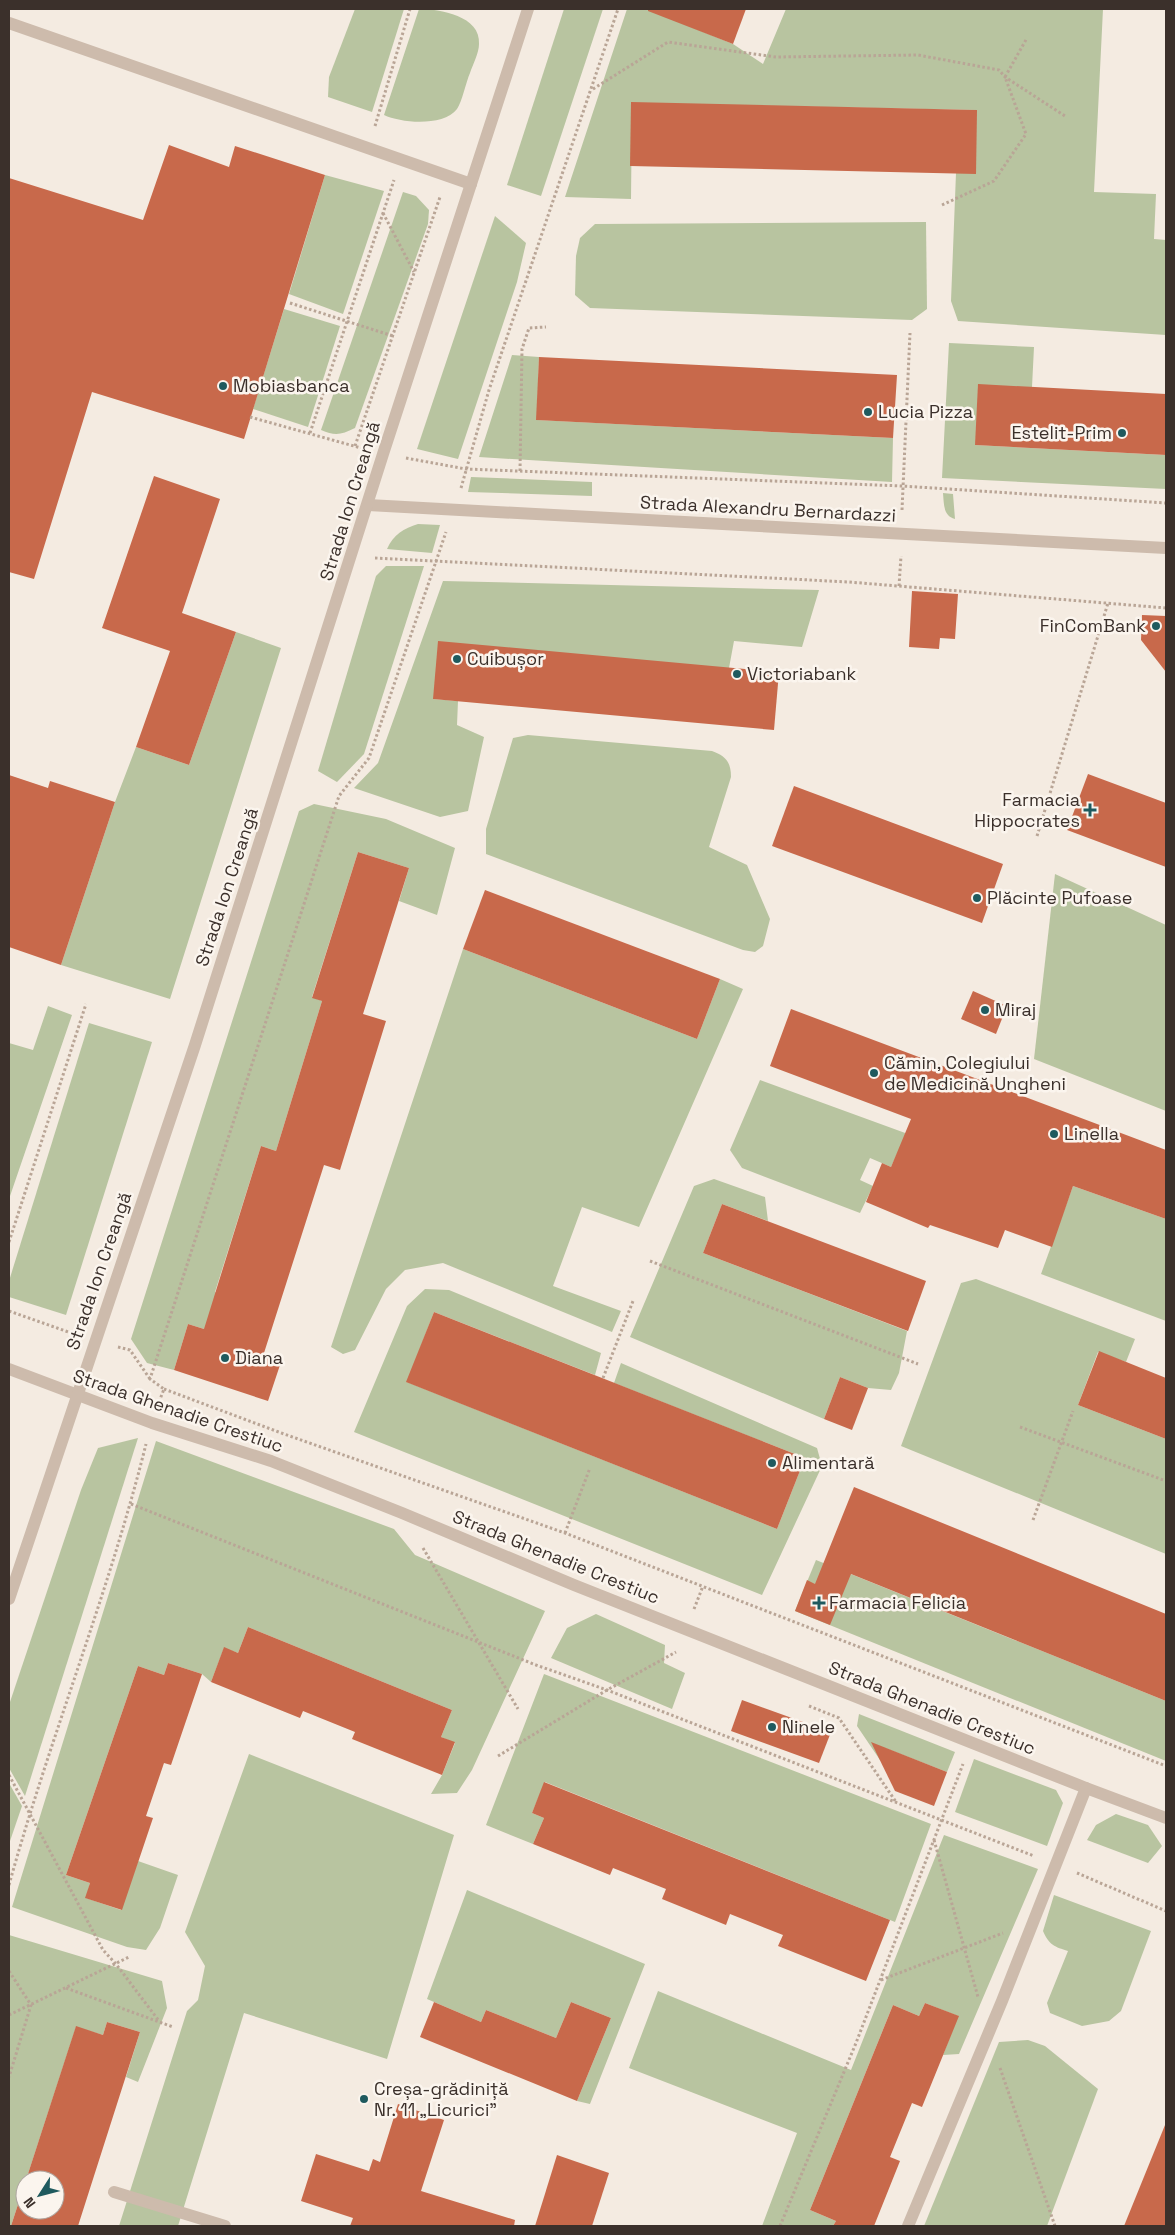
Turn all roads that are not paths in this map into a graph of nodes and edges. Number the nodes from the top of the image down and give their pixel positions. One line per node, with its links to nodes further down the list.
1 (528, 9): 3 (street, Strada Ion Creangă)
2 (9, 23): 3 (street)
3 (471, 184): 4 (street, Strada Ion Creangă)
4 (368, 505): 5 (street, Strada Alexandru Bernardazzi); 7 (street, Strada Ion Creangă)
5 (1166, 548)
6 (9, 1369): 7 (street, Strada Ghenadie Crestiuc)
7 (76, 1395): 8 (street, Strada Ion Creangă); 9 (street, Strada Ghenadie Crestiuc)
8 (9, 1598)
9 (1086, 1788): 10 (street, Strada Ghenadie Crestiuc); 13 (street)
10 (1166, 1818)
11 (114, 2192): 12 (street)
12 (225, 2226)
13 (908, 2226)

